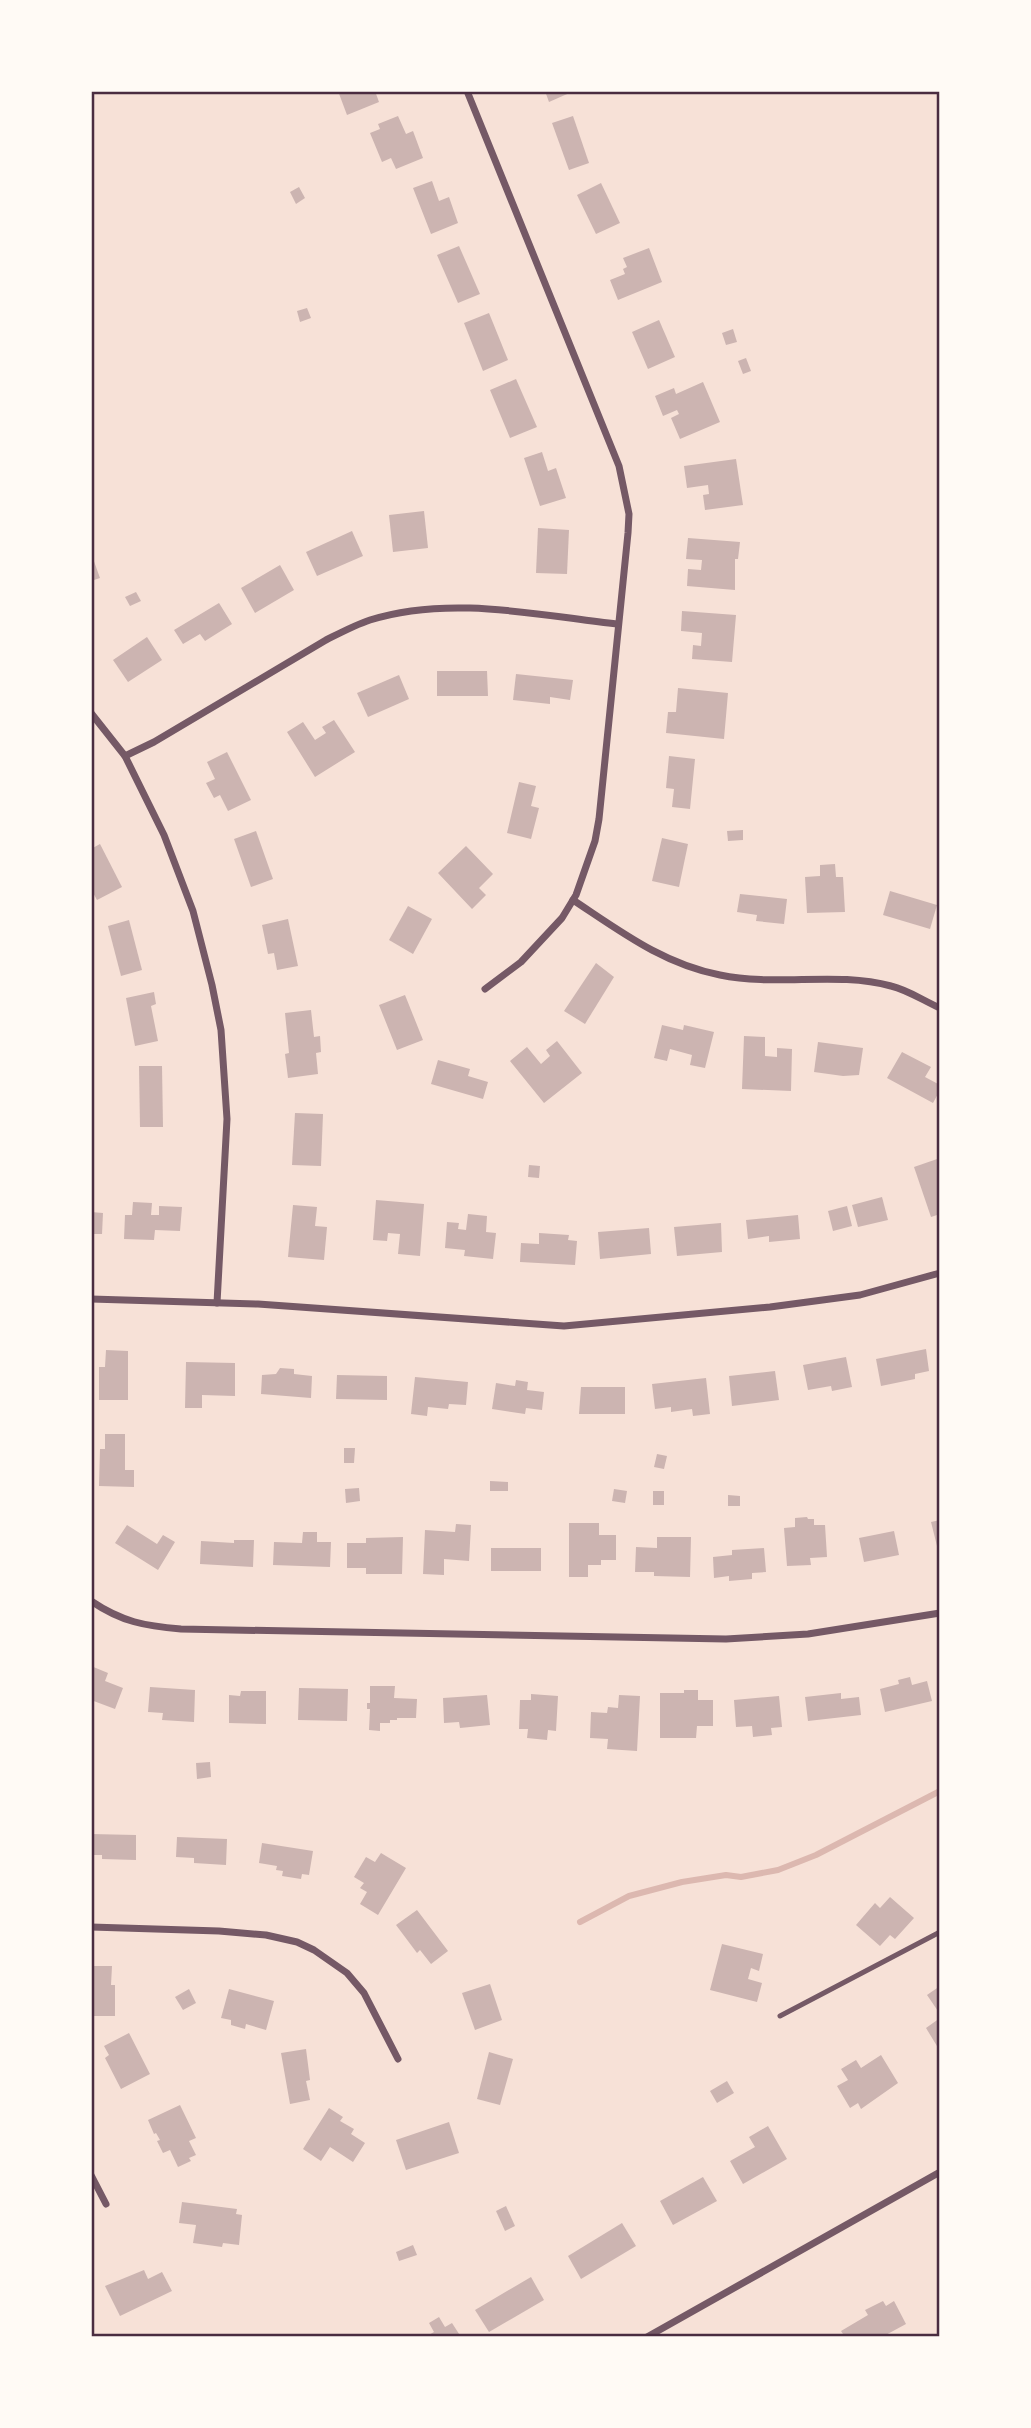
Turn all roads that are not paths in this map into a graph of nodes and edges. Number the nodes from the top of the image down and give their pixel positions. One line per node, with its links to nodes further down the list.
1 (467, 91): 2 (street)
2 (617, 624): 4 (street); 5 (street)
3 (91, 713): 4 (street)
4 (125, 756): 10 (street)
5 (573, 900): 6 (street); 7 (street)
6 (485, 989)
7 (940, 1009)
8 (940, 1273): 10 (street)
9 (91, 1299): 10 (street)
10 (217, 1303)
11 (91, 1601): 12 (street)
12 (940, 1613)
13 (91, 1927): 16 (street)
14 (940, 1932): 15 (lane)
15 (780, 2016)
16 (398, 2059)
17 (940, 2172): 20 (street)
18 (91, 2175): 19 (street)
19 (106, 2204)
20 (648, 2337)

